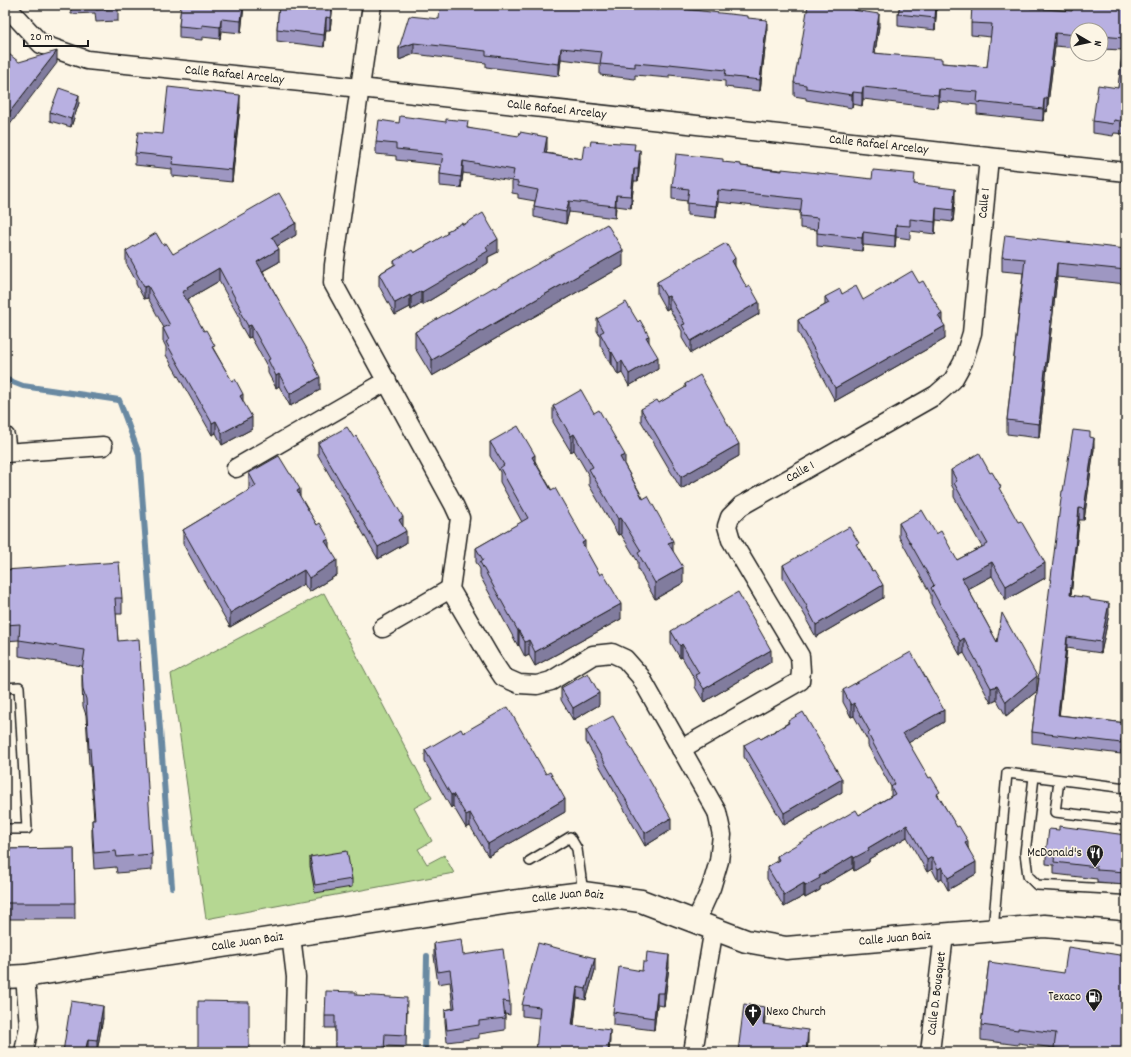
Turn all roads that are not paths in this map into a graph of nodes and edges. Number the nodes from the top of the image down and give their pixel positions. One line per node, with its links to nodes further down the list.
1 (5, 5): 3 (street, Calle Rafael Arcelay)
2 (372, 5): 3 (street)
3 (360, 88): 4 (street, Calle Rafael Arcelay); 6 (street)
4 (989, 158): 5 (street, Calle Rafael Arcelay); 13 (street, Calle 1)
5 (1126, 172)
6 (387, 381): 9 (street); 10 (street)
7 (103, 446): 8 (street)
8 (6, 447)
9 (236, 468)
10 (450, 589): 11 (street); 13 (street)
11 (384, 628)
12 (5, 688): 18 (lane)
13 (681, 749): 22 (street)
14 (1034, 777): 15 (lane); 20 (lane); 23 (lane)
15 (1059, 780): 16 (lane); 17 (lane)
16 (1126, 788)
17 (1126, 820)
18 (5, 829)
19 (530, 861): 21 (lane)
20 (1126, 890)
21 (583, 893): 22 (street, Calle Juan Baiz); 26 (street, Calle Juan Baiz)
22 (705, 925): 25 (street, Calle Juan Baiz); 30 (street)
23 (993, 930): 24 (street, Calle Juan Baiz); 25 (street, Calle Juan Baiz)
24 (1126, 934)
25 (944, 935): 31 (street, Calle D. Bousquet)
26 (291, 936): 27 (street, Calle Juan Baiz); 29 (street)
27 (15, 977): 28 (street)
28 (24, 1052)
29 (294, 1052)
30 (693, 1052)
31 (930, 1052)

